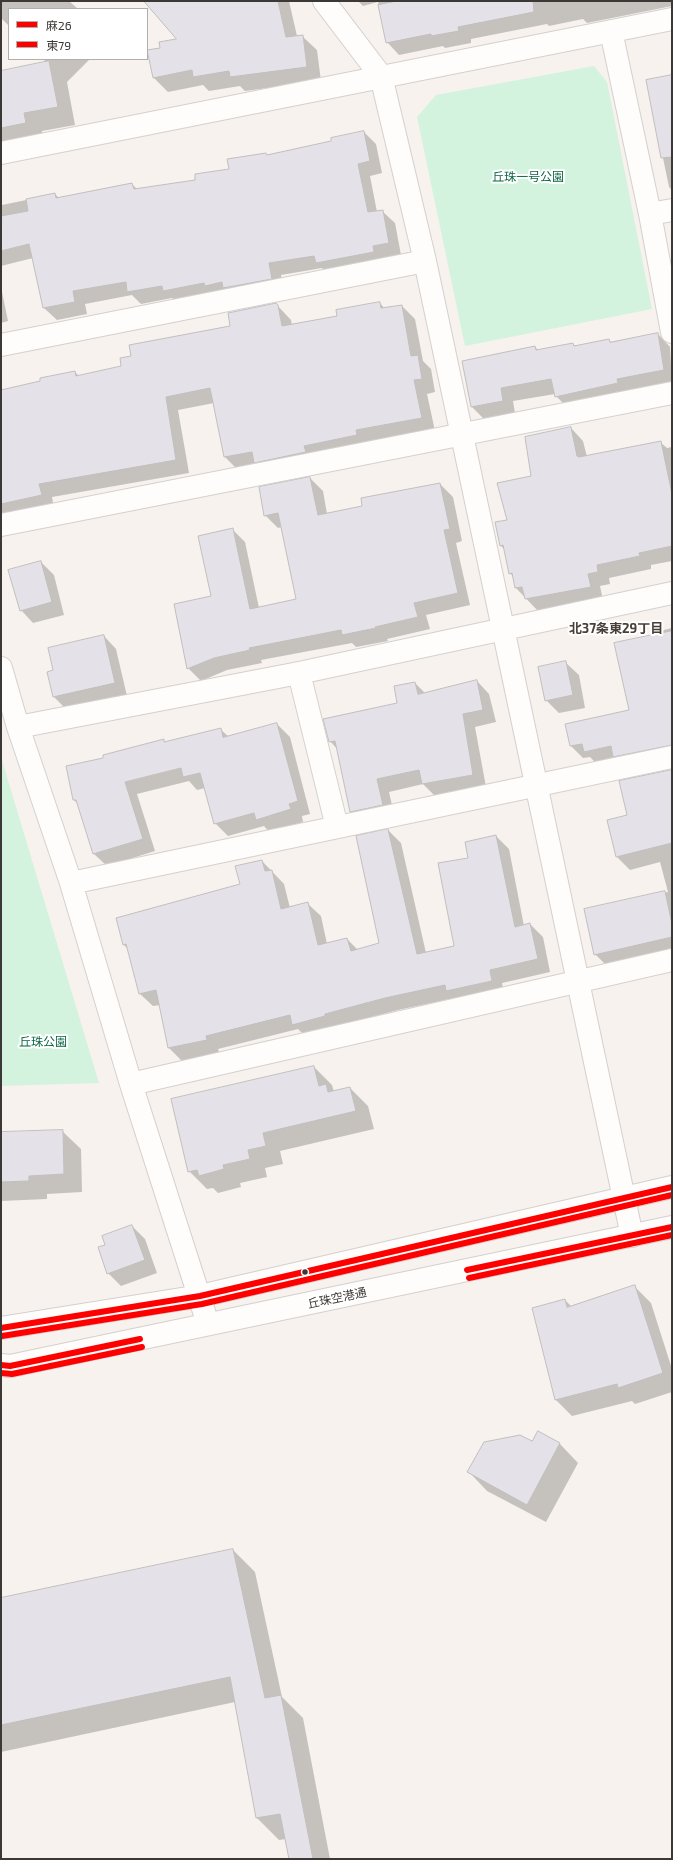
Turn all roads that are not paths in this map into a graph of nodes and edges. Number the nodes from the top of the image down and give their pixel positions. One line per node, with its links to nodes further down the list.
1 (324, 1): 4 (street)
2 (672, 18): 3 (street)
3 (611, 31): 4 (street); 7 (street)
4 (381, 76): 5 (street); 8 (street)
5 (1, 153)
6 (672, 210): 7 (street)
7 (650, 214): 9 (street)
8 (425, 261): 10 (street); 12 (street)
9 (672, 332)
10 (1, 345)
11 (672, 393): 12 (street)
12 (461, 434): 13 (street); 15 (street)
13 (1, 524)
14 (672, 593): 15 (street)
15 (502, 629): 17 (street); 20 (street)
16 (1, 668): 18 (street)
17 (300, 673): 18 (street); 21 (street)
18 (18, 727): 22 (street)
19 (672, 757): 20 (street)
20 (536, 786): 21 (street); 24 (street)
21 (337, 827): 22 (street)
22 (71, 883): 25 (street)
23 (672, 960): 24 (street)
24 (577, 982): 25 (street); 27 (street)
25 (131, 1084): 30 (street)
26 (672, 1187): 27 (street)
27 (624, 1199): 29 (street); 30 (street)
28 (672, 1227): 29 (street, 丘珠空港通)
29 (632, 1236): 31 (street, 丘珠空港通)
30 (200, 1296): 31 (street); 32 (street)
31 (208, 1324): 33 (street, 丘珠空港通)
32 (1, 1328)
33 (1, 1365)

